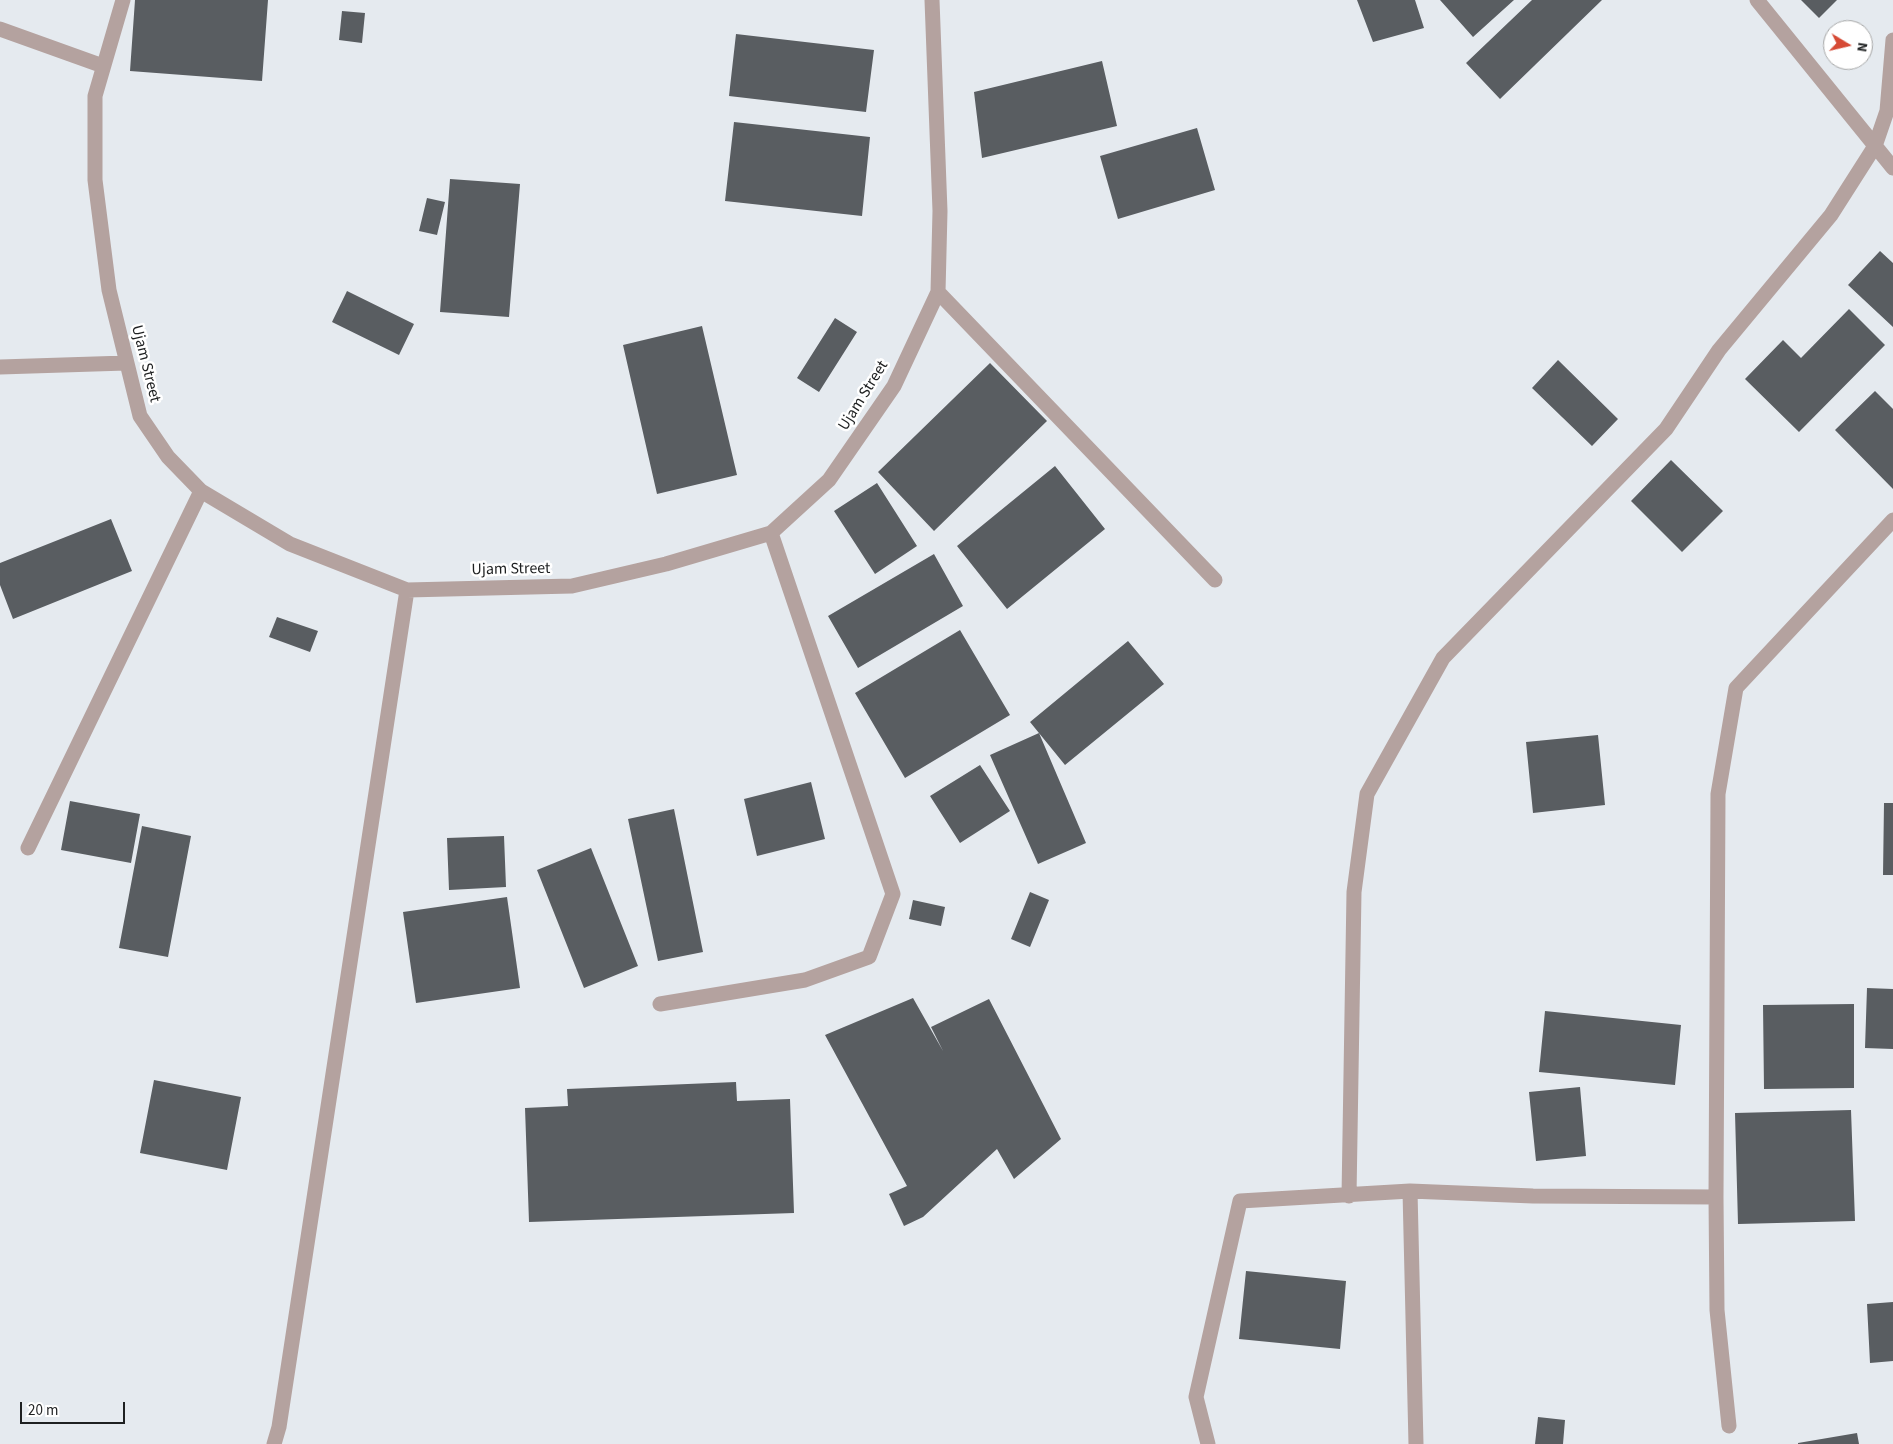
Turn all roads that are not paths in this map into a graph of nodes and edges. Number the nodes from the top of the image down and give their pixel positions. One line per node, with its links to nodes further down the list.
1 (123, 0): 6 (street, Ujam Street)
2 (932, 0): 9 (street, Ujam Street)
3 (1757, 0): 7 (street)
4 (0, 29): 6 (street)
5 (1893, 40): 7 (street)
6 (104, 66): 10 (street, Ujam Street)
7 (1875, 146): 8 (street); 20 (street)
8 (1893, 168)
9 (938, 292): 14 (street, Ujam Street); 15 (street)
10 (126, 363): 11 (street); 12 (street, Ujam Street)
11 (0, 367)
12 (201, 491): 16 (street, Ujam Street); 17 (street)
13 (1893, 520): 21 (street)
14 (770, 533): 16 (street, Ujam Street); 18 (street)
15 (1215, 580)
16 (407, 590): 23 (street)
17 (28, 848)
18 (660, 1004)
19 (1410, 1191): 20 (street); 21 (street); 25 (street)
20 (1349, 1196): 24 (street)
21 (1716, 1197): 22 (street)
22 (1729, 1426)
23 (274, 1444)
24 (1208, 1444)
25 (1416, 1444)

